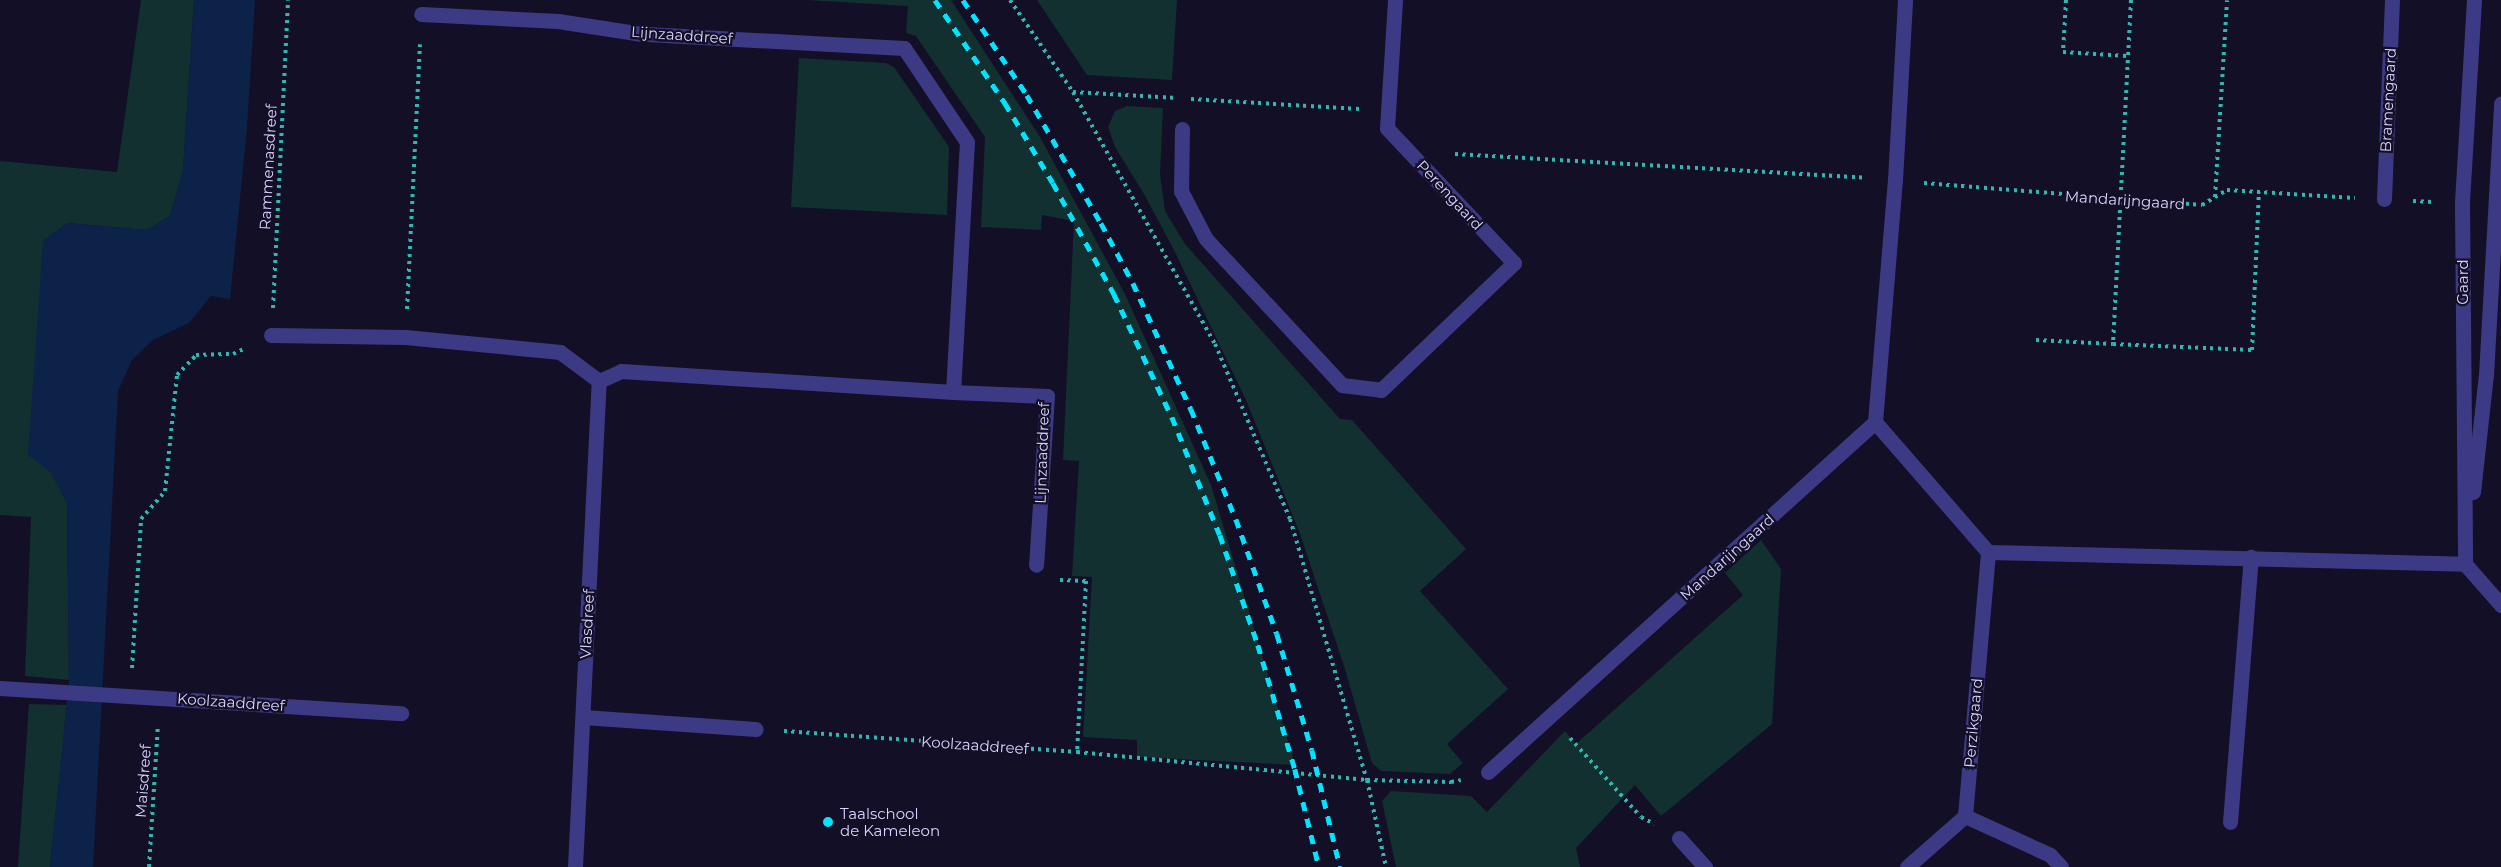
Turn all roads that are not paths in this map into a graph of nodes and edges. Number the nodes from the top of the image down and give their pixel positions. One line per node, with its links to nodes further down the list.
1 (1395, 0): 7 (street, Perengaard)
2 (1905, 0): 12 (street)
3 (2392, 0): 8 (street, Bramengaard)
4 (2474, 0): 15 (street, Gaard)
5 (421, 14): 11 (street, Lijnzaaddreef)
6 (2501, 103): 15 (street, Gaard)
7 (1182, 129)
8 (2384, 199)
9 (271, 335): 10 (street)
10 (599, 381): 11 (street, Lijnzaaddreef); 20 (street, Vlasdreef)
11 (953, 392): 16 (street, Lijnzaaddreef)
12 (1875, 422): 13 (street); 22 (street, Mandarijngaard)
13 (1988, 552): 14 (street); 23 (street, Perzikgaard)
14 (2251, 557): 15 (street); 24 (street)
15 (2465, 564): 17 (street)
16 (1036, 565)
17 (2501, 605)
18 (0, 688): 19 (street, Koolzaaddreef)
19 (401, 713)
20 (583, 717): 21 (street); 26 (street, Vlasdreef)
21 (756, 729)
22 (1488, 772)
23 (1965, 816): 28 (street); 29 (street)
24 (2230, 822)
25 (1679, 838): 27 (street)
26 (575, 867)
27 (1705, 867)
28 (1907, 867)
29 (2061, 867)

